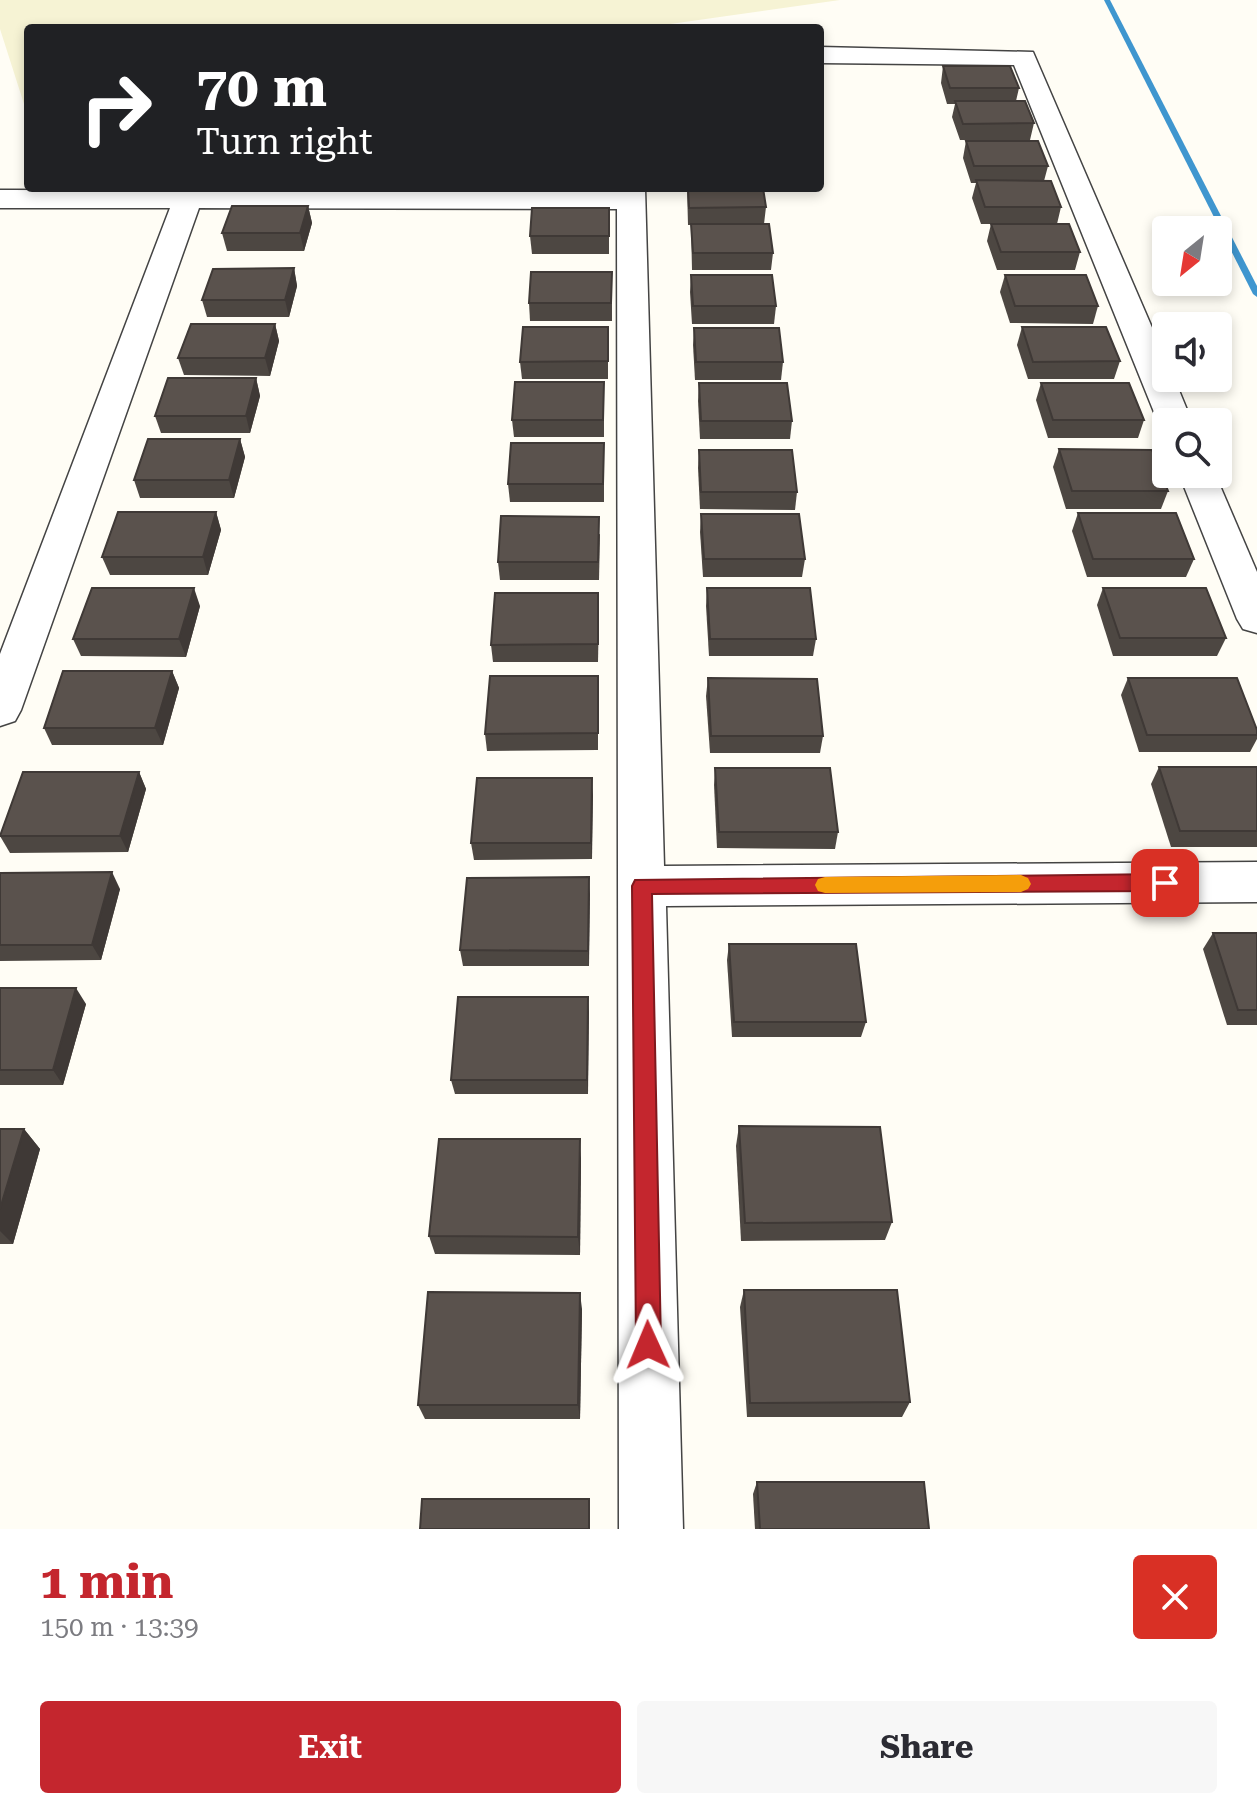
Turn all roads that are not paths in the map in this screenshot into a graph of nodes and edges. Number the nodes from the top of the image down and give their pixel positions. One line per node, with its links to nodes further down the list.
1 (824, 55): 5 (street)
2 (631, 194): 4 (street); 10 (street)
3 (0, 199): 4 (street)
4 (188, 199): 8 (street)
5 (1169, 408)
6 (1203, 488): 7 (street)
7 (1257, 619)
8 (0, 710)
9 (1257, 882): 10 (street)
10 (642, 886): 11 (street)
11 (651, 1529)

